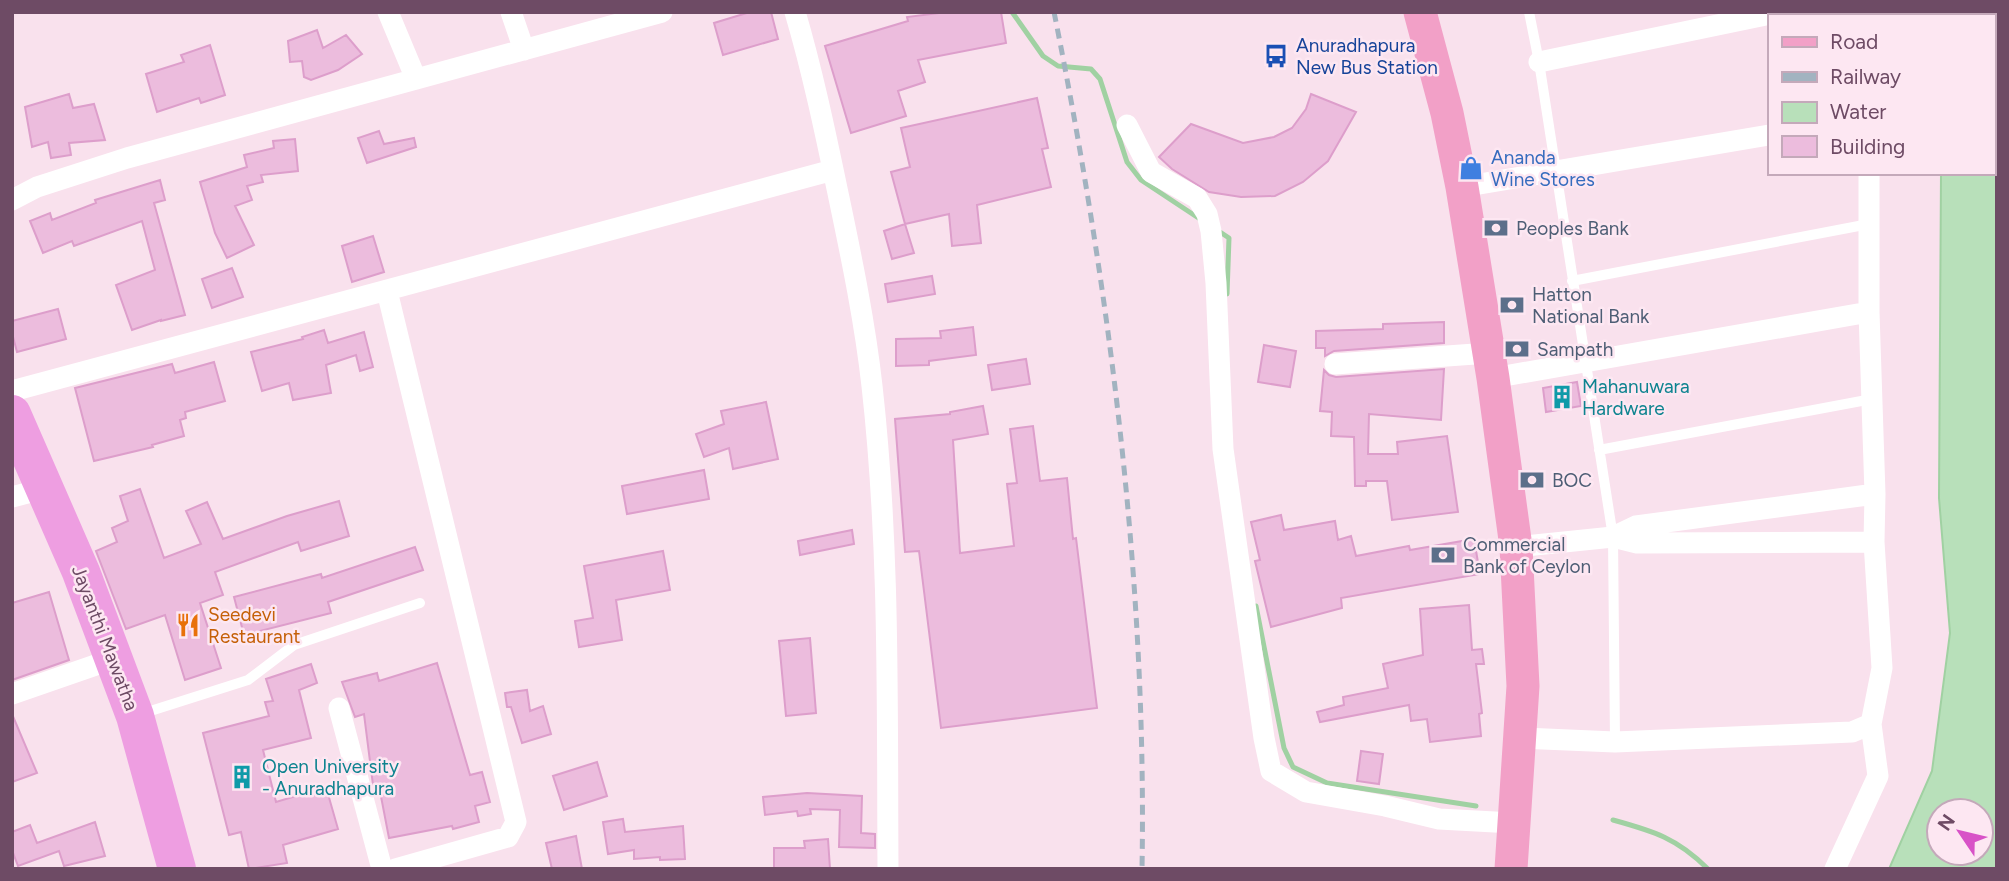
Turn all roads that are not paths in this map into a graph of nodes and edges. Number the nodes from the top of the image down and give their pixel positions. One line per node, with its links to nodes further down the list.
1 (388, 12): 10 (street)
2 (511, 12): 8 (street)
3 (795, 12): 13 (street)
4 (1529, 12): 9 (lane)
5 (651, 14): 8 (street)
6 (1425, 14): 16 (main road)
7 (1768, 15): 9 (street)
8 (524, 50): 10 (street)
9 (1539, 62): 14 (lane)
10 (415, 79): 17 (street)
11 (1127, 125): 42 (street)
12 (1768, 135): 14 (street)
13 (833, 170): 20 (street); 46 (street)
14 (1555, 170): 16 (street); 19 (lane)
15 (1869, 175): 18 (street)
16 (1462, 187): 24 (main road)
17 (12, 200)
18 (1869, 224): 19 (lane); 21 (street)
19 (1572, 281): 22 (lane)
20 (387, 291): 25 (street); 45 (street)
21 (1869, 313): 22 (street); 26 (street)
22 (1585, 362): 24 (street); 28 (lane)
23 (1335, 364): 24 (street)
24 (1491, 366): 33 (main road)
25 (12, 391)
26 (1872, 399): 28 (lane); 30 (street)
27 (12, 414): 29 (highway, Jayanthi Mawatha)
28 (1599, 450): 31 (lane)
29 (29, 493): 35 (highway, Jayanthi Mawatha)
30 (1875, 494): 31 (street); 32 (street)
31 (1613, 537): 32 (street); 33 (street); 41 (lane)
32 (1874, 542): 39 (street)
33 (1516, 547): 40 (main road)
34 (420, 603): 38 (lane)
35 (113, 659): 36 (street); 38 (highway, Jayanthi Mawatha)
36 (12, 694)
37 (339, 708): 44 (street)
38 (135, 716): 43 (highway, Jayanthi Mawatha)
39 (1871, 724): 41 (street); 48 (street)
40 (1521, 738): 41 (street); 42 (main road)
41 (1615, 743)
42 (1514, 814): 47 (main road)
43 (177, 869)
44 (382, 869)
45 (395, 869)
46 (888, 869)
47 (1511, 869)
48 (1835, 869)

